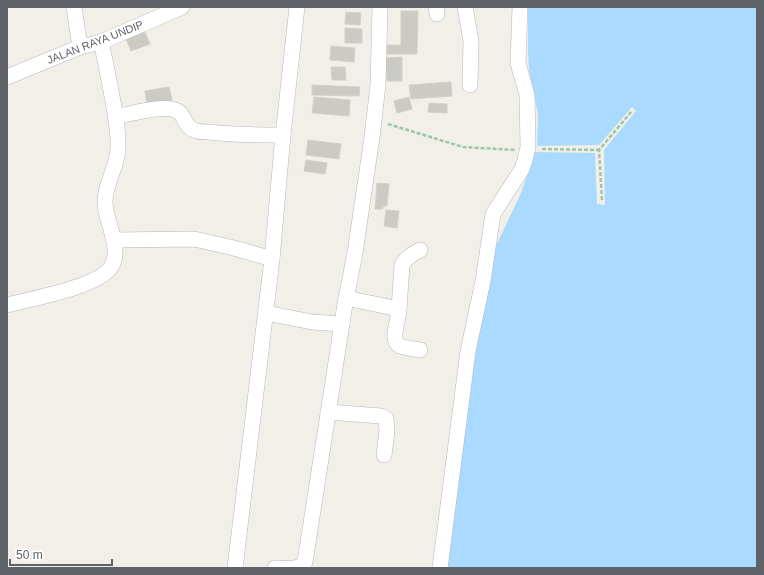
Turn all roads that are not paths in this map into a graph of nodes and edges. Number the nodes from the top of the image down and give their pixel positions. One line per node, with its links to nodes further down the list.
1 (74, 7): 8 (street)
2 (182, 7): 7 (street, JALAN RAYA UNDIP)
3 (297, 7): 12 (street)
4 (380, 7): 16 (street)
5 (465, 7): 10 (street)
6 (520, 7): 26 (street)
7 (102, 42): 8 (street, JALAN RAYA UNDIP); 11 (street)
8 (80, 47): 9 (street, JALAN RAYA UNDIP)
9 (7, 77)
10 (470, 85)
11 (116, 117): 12 (street); 13 (street)
12 (283, 135): 15 (street)
13 (114, 240): 15 (street); 17 (street)
14 (420, 250): 18 (street)
15 (272, 259): 19 (street)
16 (346, 298): 18 (street); 20 (street)
17 (7, 305)
18 (399, 309): 21 (street)
19 (273, 315): 20 (street); 24 (street)
20 (342, 324): 22 (street)
21 (420, 350)
22 (328, 412): 23 (street); 25 (street)
23 (384, 455)
24 (235, 568)
25 (275, 568)
26 (440, 568)

